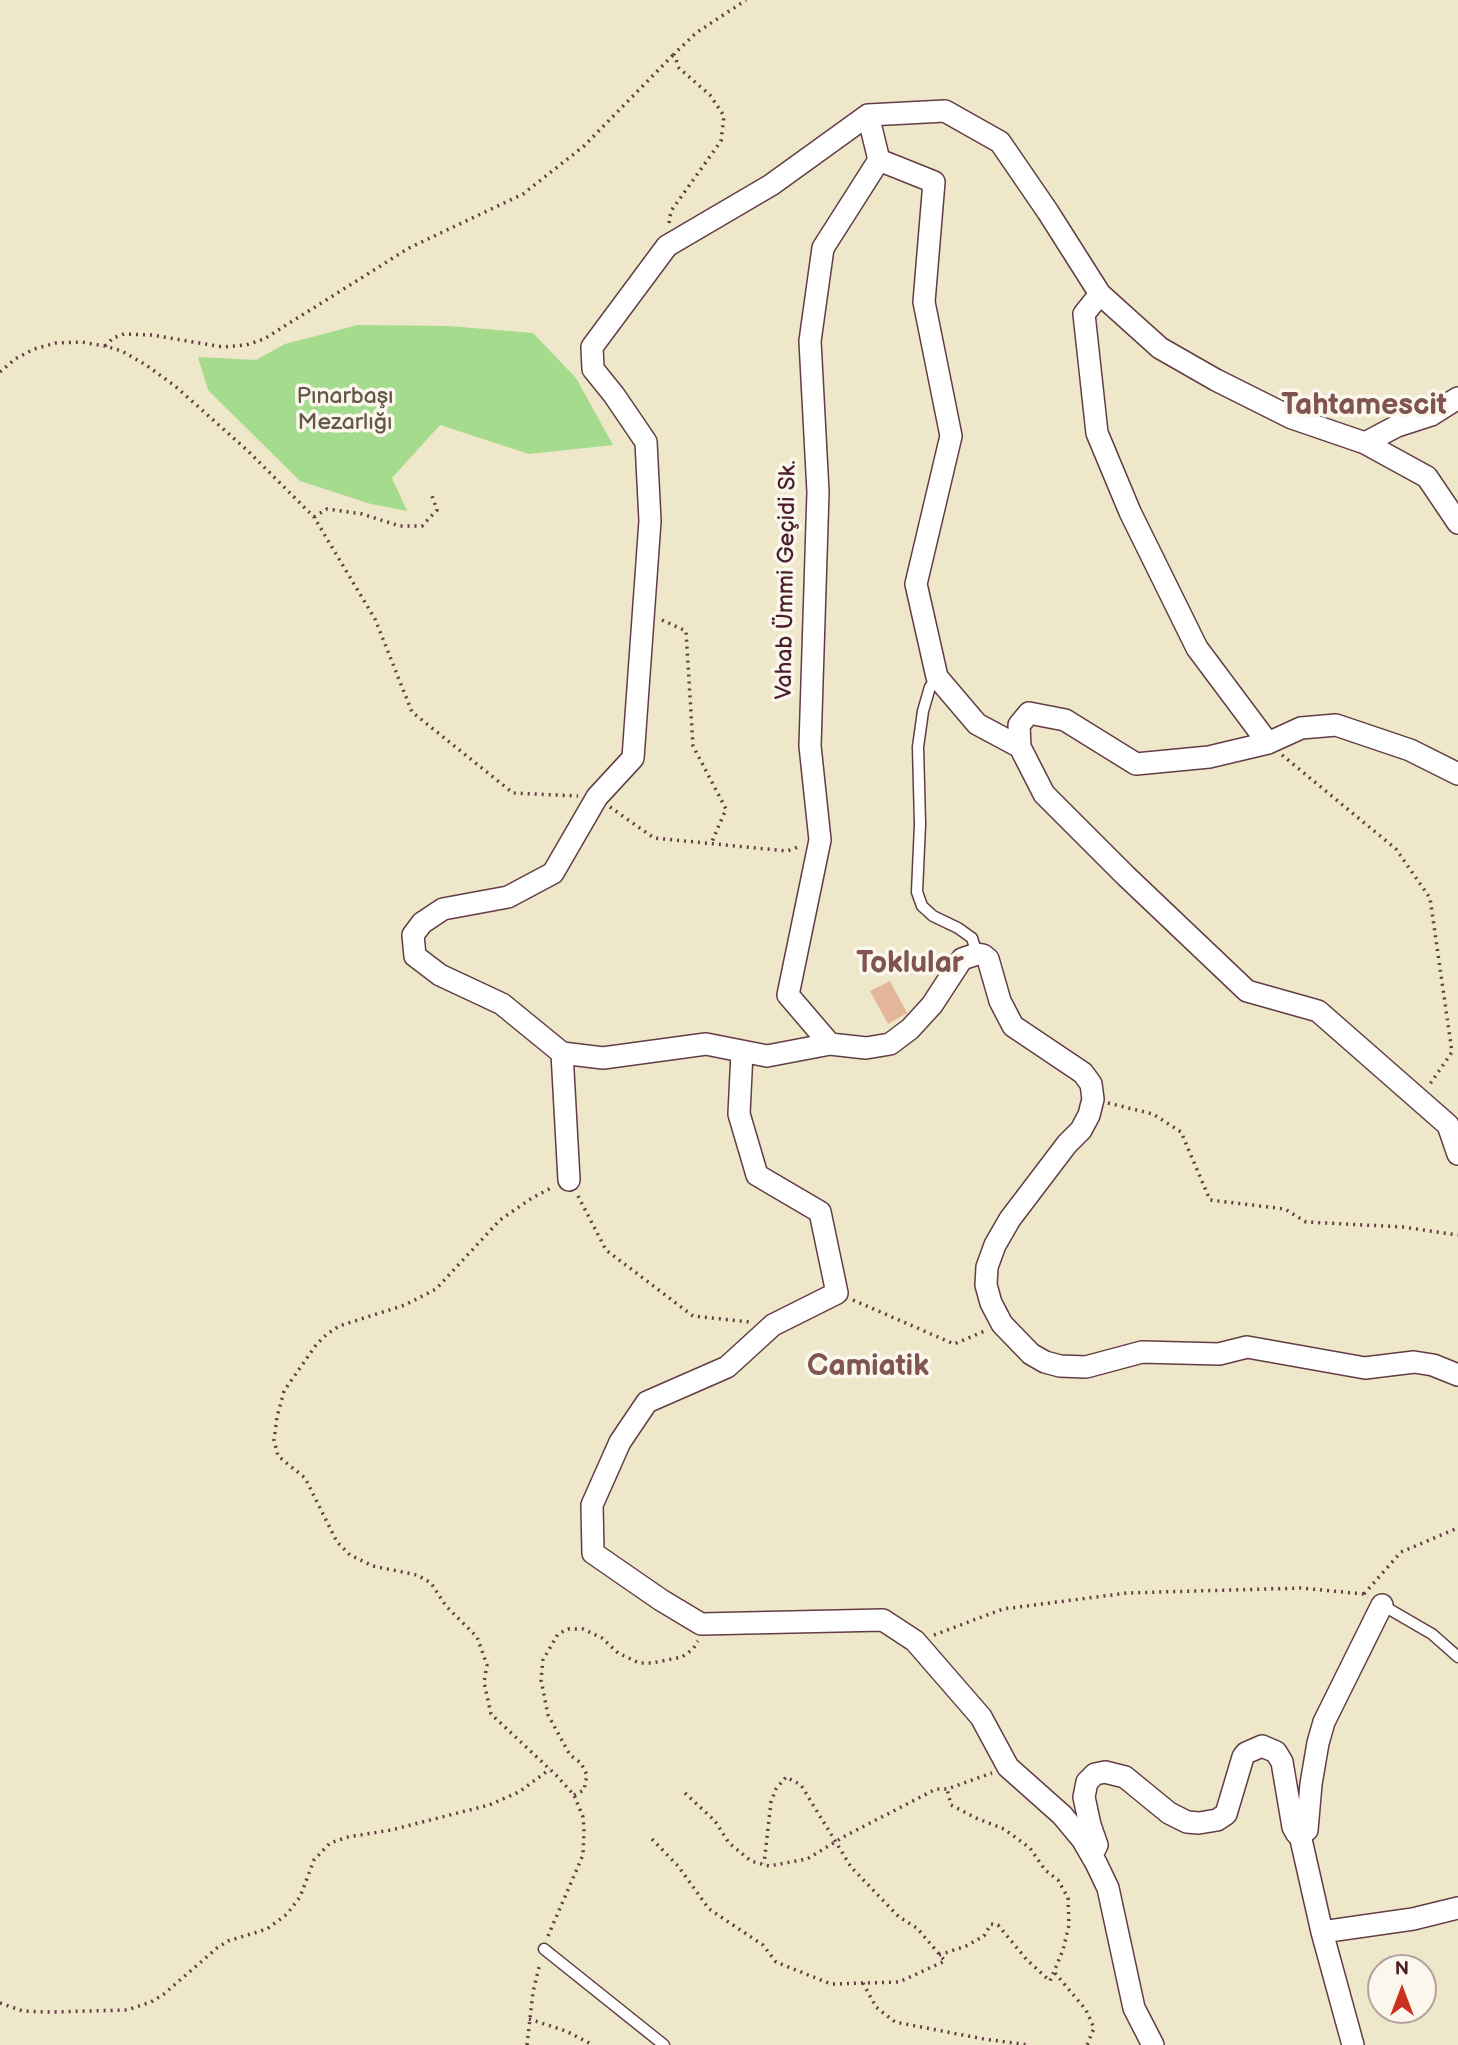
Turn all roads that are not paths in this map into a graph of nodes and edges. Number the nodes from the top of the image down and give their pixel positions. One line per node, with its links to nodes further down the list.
1 (868, 116): 2 (street); 3 (street); 14 (street)
2 (879, 160): 7 (street); 12 (street, Vahab Ümmi Geçidi Sk.)
3 (1100, 294): 5 (street); 8 (street)
4 (1458, 398): 5 (street)
5 (1365, 443): 6 (street)
6 (1458, 523)
7 (936, 677): 9 (street); 11 (lane)
8 (1268, 743): 9 (street); 10 (street)
9 (1020, 747): 15 (street)
10 (1458, 774)
11 (977, 954): 12 (street); 17 (street)
12 (830, 1044): 13 (street)
13 (742, 1052): 14 (street); 21 (street)
14 (562, 1053): 16 (street)
15 (1458, 1154)
16 (569, 1180)
17 (1458, 1375)
18 (1373, 1600): 19 (lane); 20 (street)
19 (1458, 1657)
20 (1300, 1835): 21 (street); 23 (street)
21 (1091, 1854): 26 (street)
22 (1458, 1908): 23 (street)
23 (1322, 1932): 27 (street)
24 (544, 1949): 25 (lane)
25 (664, 2045)
26 (1153, 2045)
27 (1353, 2045)

